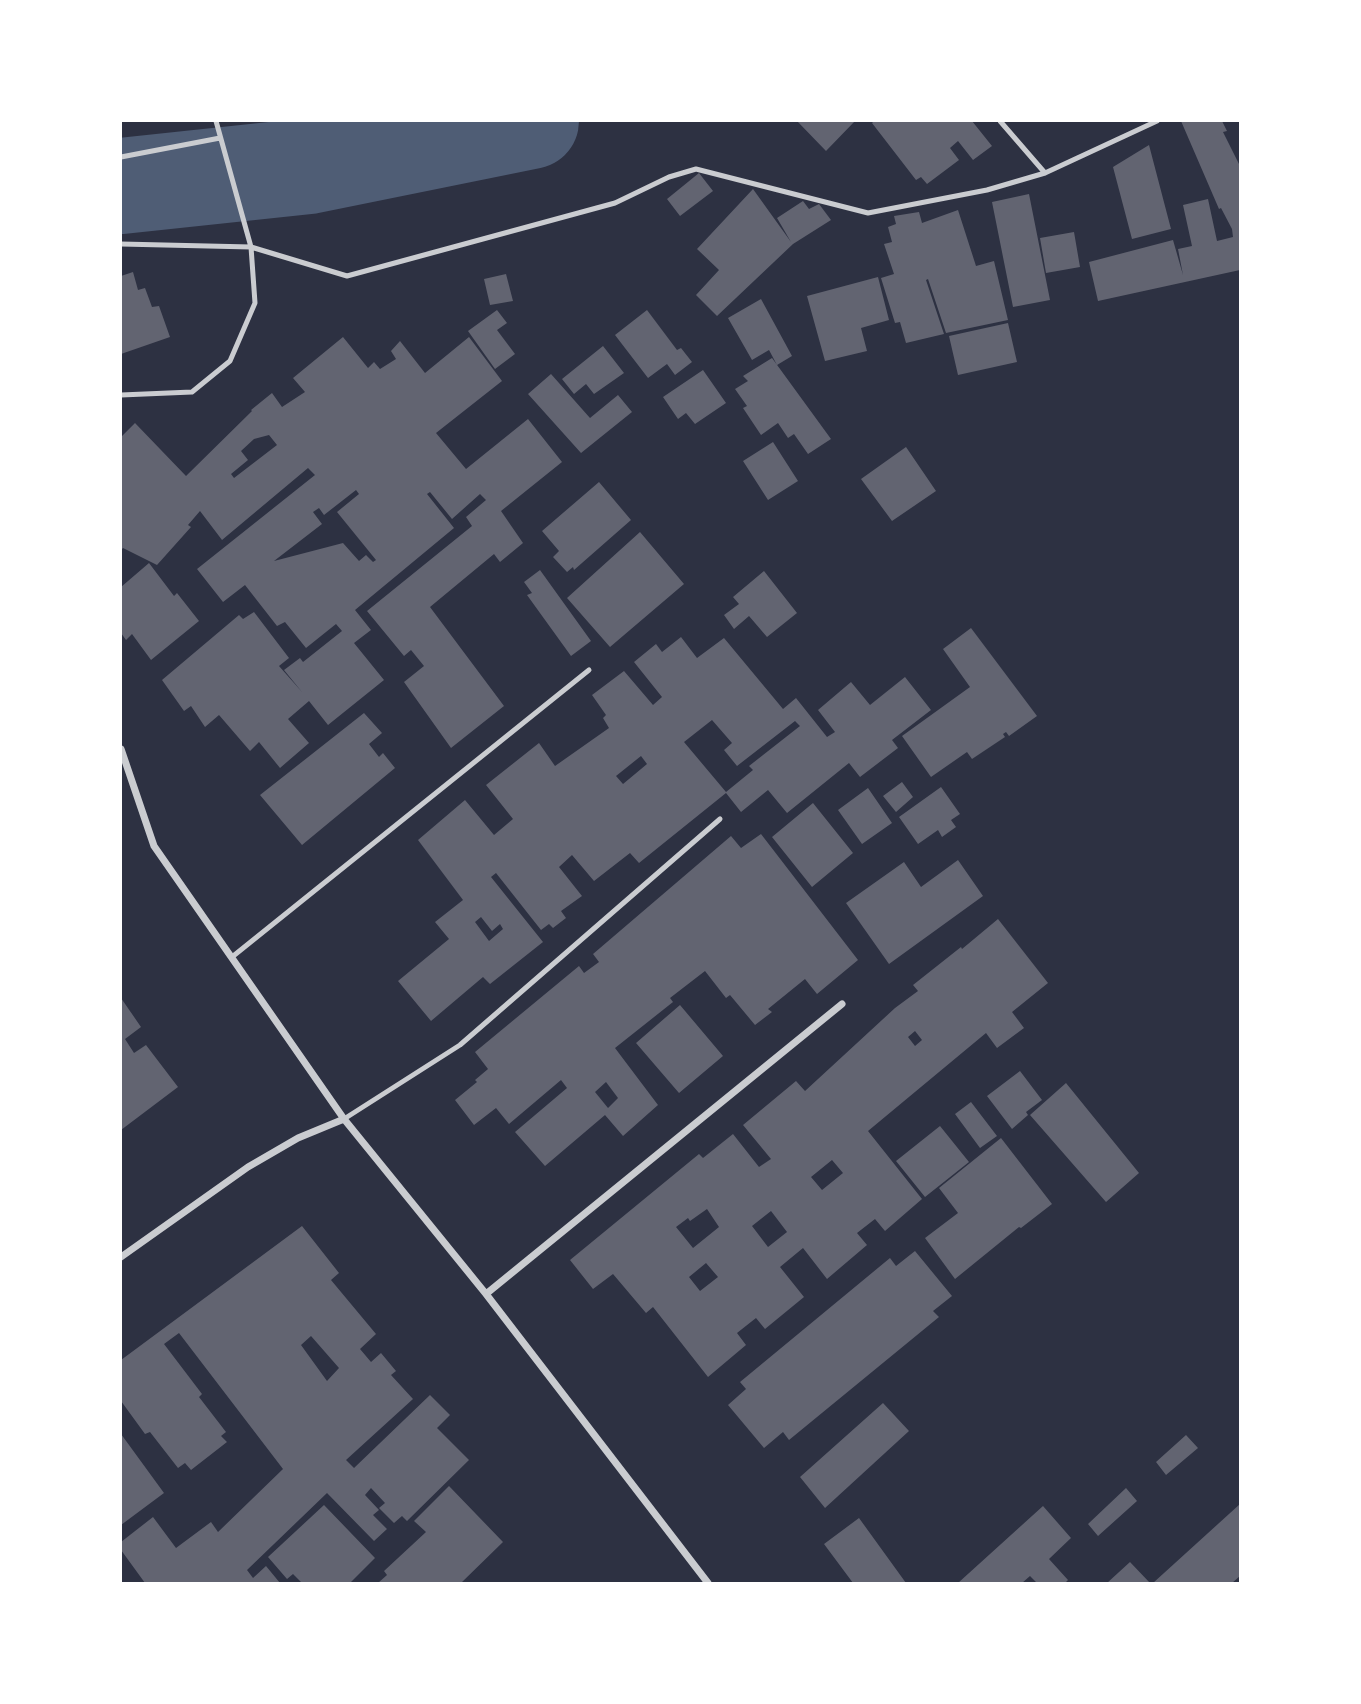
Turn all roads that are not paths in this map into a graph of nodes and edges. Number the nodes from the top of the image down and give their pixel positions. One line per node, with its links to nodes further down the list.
1 (216, 121): 4 (lane)
2 (999, 121): 6 (lane)
3 (1157, 121): 6 (lane)
4 (220, 141): 5 (lane); 8 (lane)
5 (121, 157)
6 (1045, 173): 8 (lane)
7 (121, 244): 8 (lane)
8 (251, 247): 9 (lane)
9 (121, 396)
10 (589, 670): 13 (lane)
11 (121, 749): 13 (street)
12 (720, 819): 15 (lane)
13 (232, 957): 15 (street)
14 (842, 1004): 17 (street)
15 (344, 1119): 16 (street); 17 (street)
16 (121, 1257)
17 (486, 1294): 18 (street)
18 (708, 1583)

